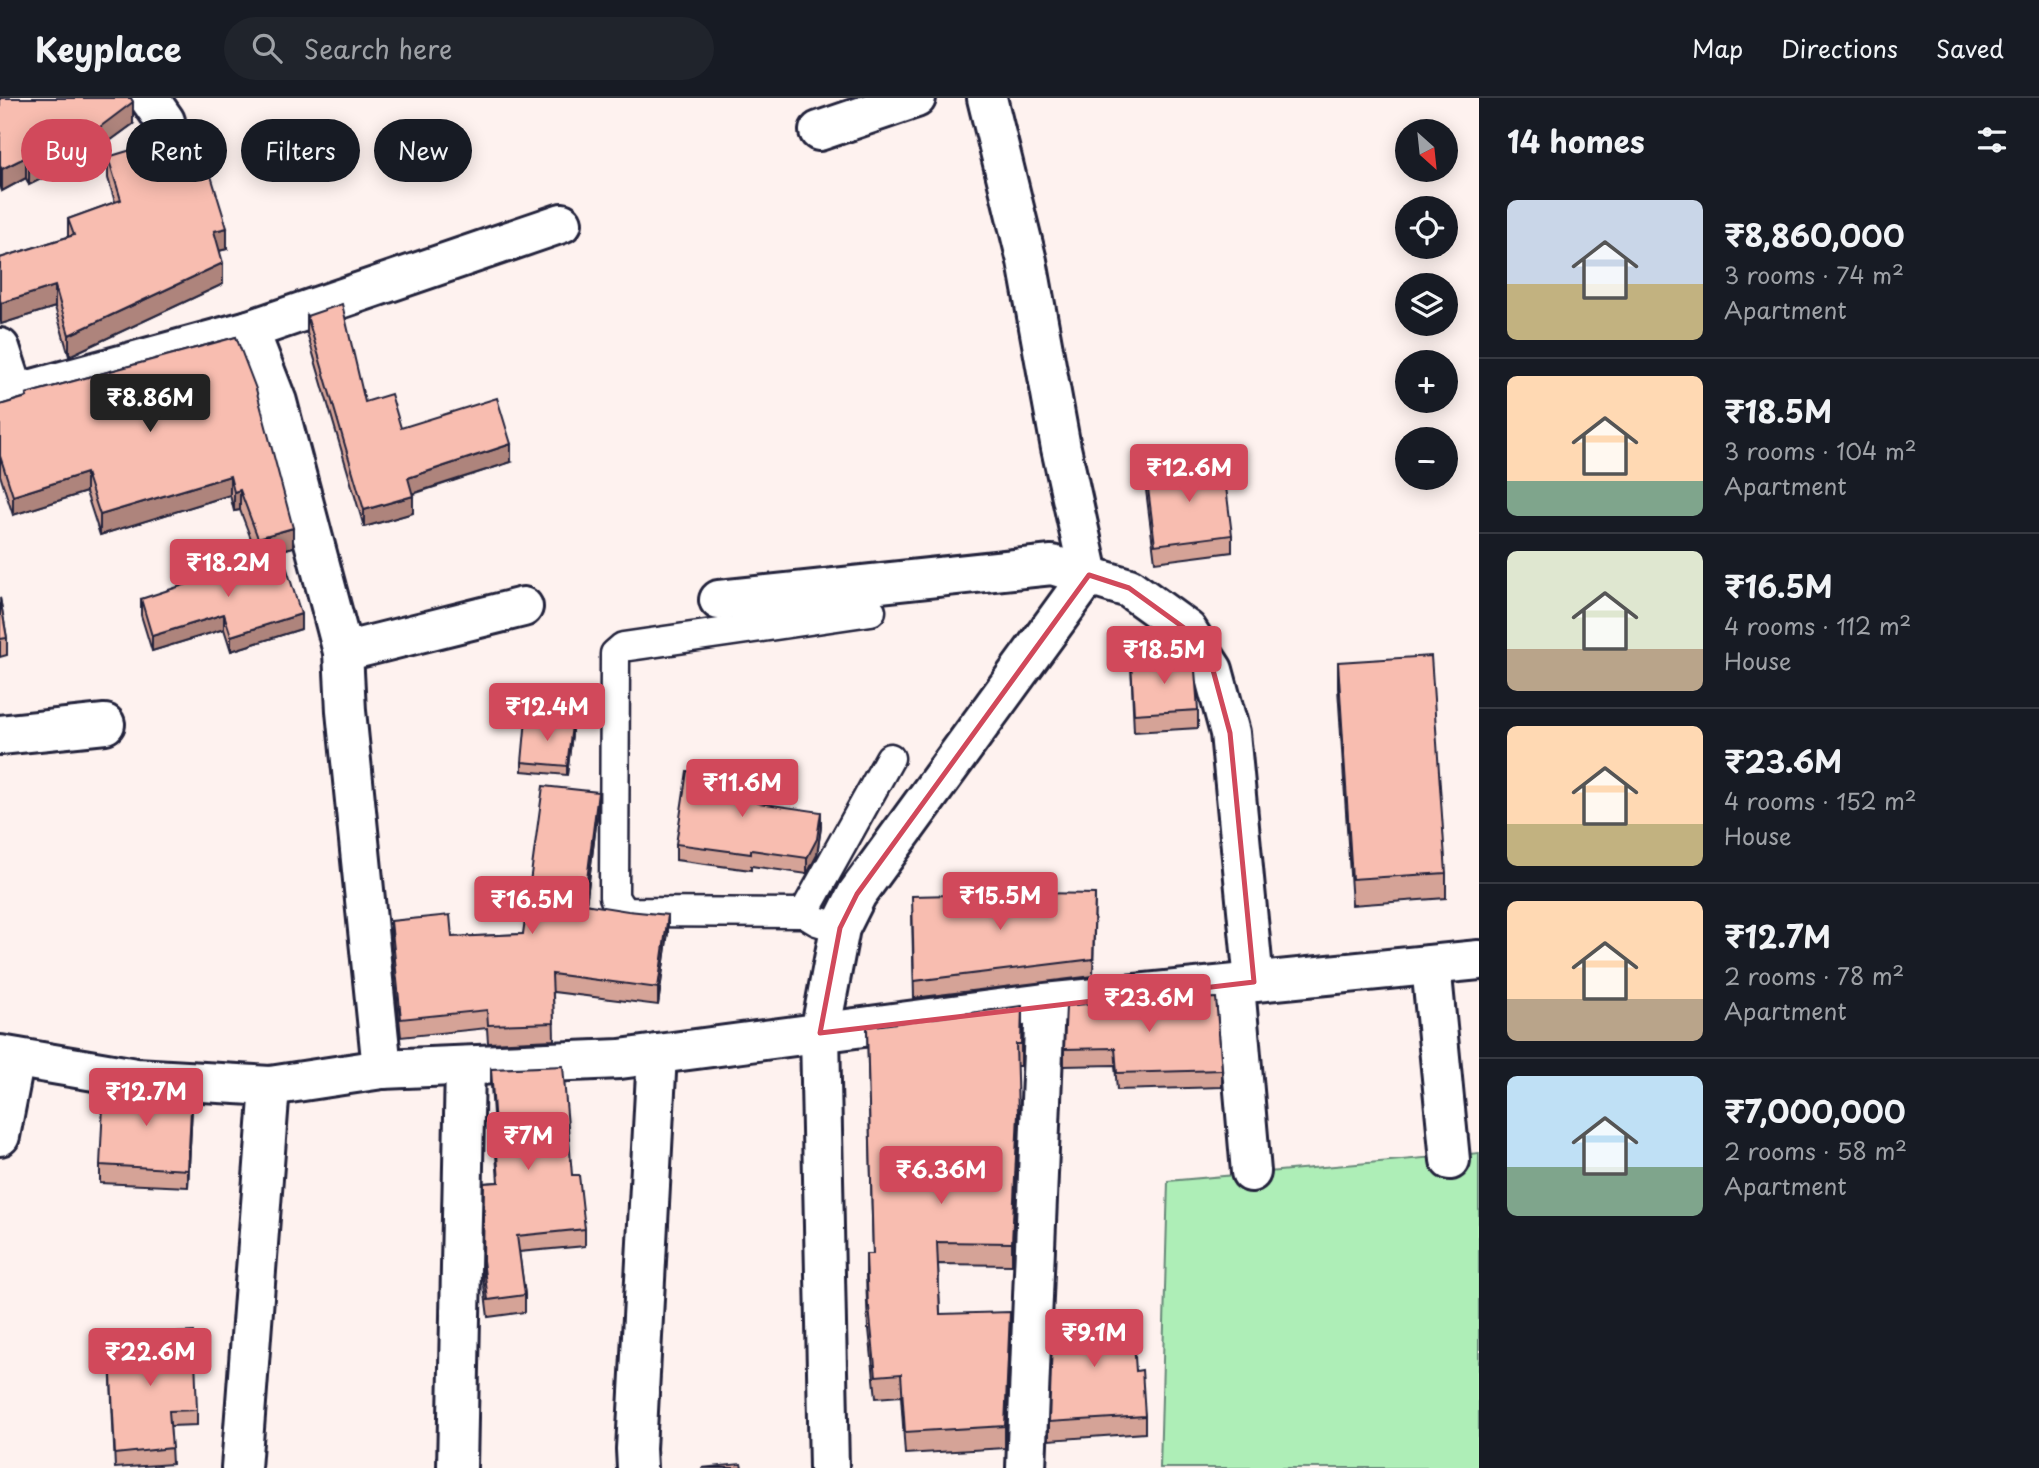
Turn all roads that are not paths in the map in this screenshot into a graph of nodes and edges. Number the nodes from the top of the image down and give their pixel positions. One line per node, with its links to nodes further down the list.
1 (916, 98): 3 (street)
2 (987, 98): 8 (street)
3 (819, 131)
4 (562, 223): 5 (street)
5 (249, 330): 7 (street); 12 (street)
6 (0, 348): 7 (street)
7 (7, 396)
8 (1089, 575): 9 (street); 17 (street); 20 (street)
9 (719, 600)
10 (523, 607): 12 (street)
11 (871, 611): 16 (lane)
12 (343, 652): 26 (street)
13 (104, 724): 14 (street)
14 (0, 735)
15 (890, 758): 16 (lane)
16 (804, 913): 17 (lane)
17 (840, 928): 22 (street)
18 (1479, 960): 19 (street)
19 (1432, 965): 20 (street); 29 (street)
20 (1244, 984): 21 (street); 30 (street)
21 (1045, 1003): 22 (street); 35 (street)
22 (820, 1033): 23 (street); 34 (street)
23 (657, 1054): 25 (street); 33 (street)
24 (8, 1057): 27 (street); 28 (street)
25 (465, 1066): 26 (street); 32 (street)
26 (382, 1069): 27 (street)
27 (270, 1086): 31 (street)
28 (0, 1136)
29 (1450, 1160)
30 (1251, 1172)
31 (241, 1468)
32 (457, 1468)
33 (637, 1468)
34 (829, 1468)
35 (1026, 1468)

